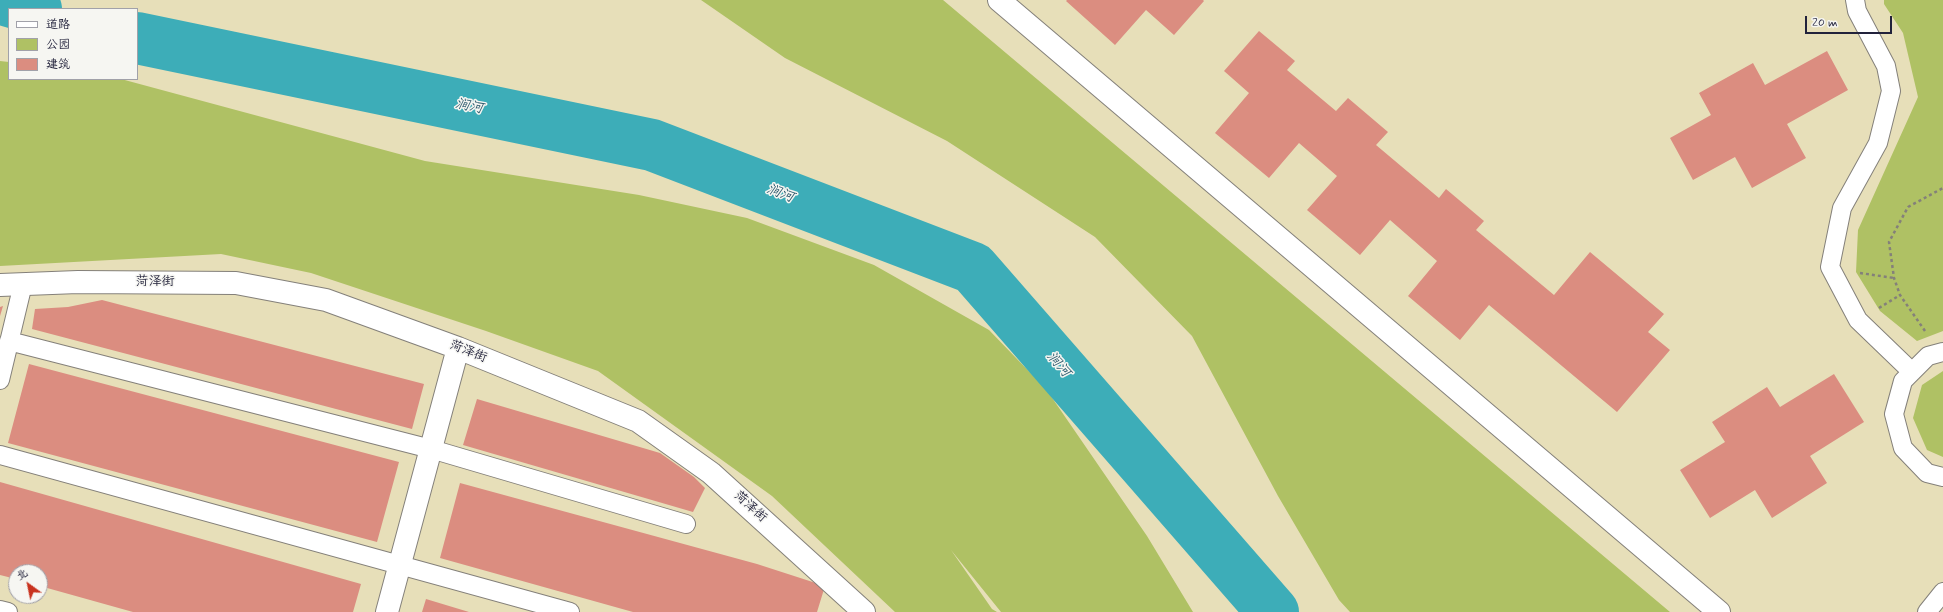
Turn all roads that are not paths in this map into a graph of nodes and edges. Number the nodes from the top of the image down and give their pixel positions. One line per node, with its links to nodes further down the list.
1 (999, 0): 21 (street)
2 (1855, 0): 8 (lane)
3 (23, 284): 4 (street, 菏泽街); 5 (lane); 6 (street, 菏泽街)
4 (0, 285)
5 (9, 341): 9 (lane); 10 (lane)
6 (458, 348): 10 (street); 20 (street, 菏泽街)
7 (1942, 352): 8 (lane)
8 (1912, 372): 12 (lane)
9 (0, 380)
10 (431, 449): 13 (lane); 14 (street)
11 (0, 455): 14 (lane)
12 (1943, 477)
13 (686, 524)
14 (400, 564): 18 (street); 19 (lane)
15 (1943, 592): 22 (lane)
16 (0, 610): 17 (lane)
17 (8, 612)
18 (387, 612)
19 (570, 612)
20 (864, 612)
21 (1719, 612)
22 (1927, 612)

